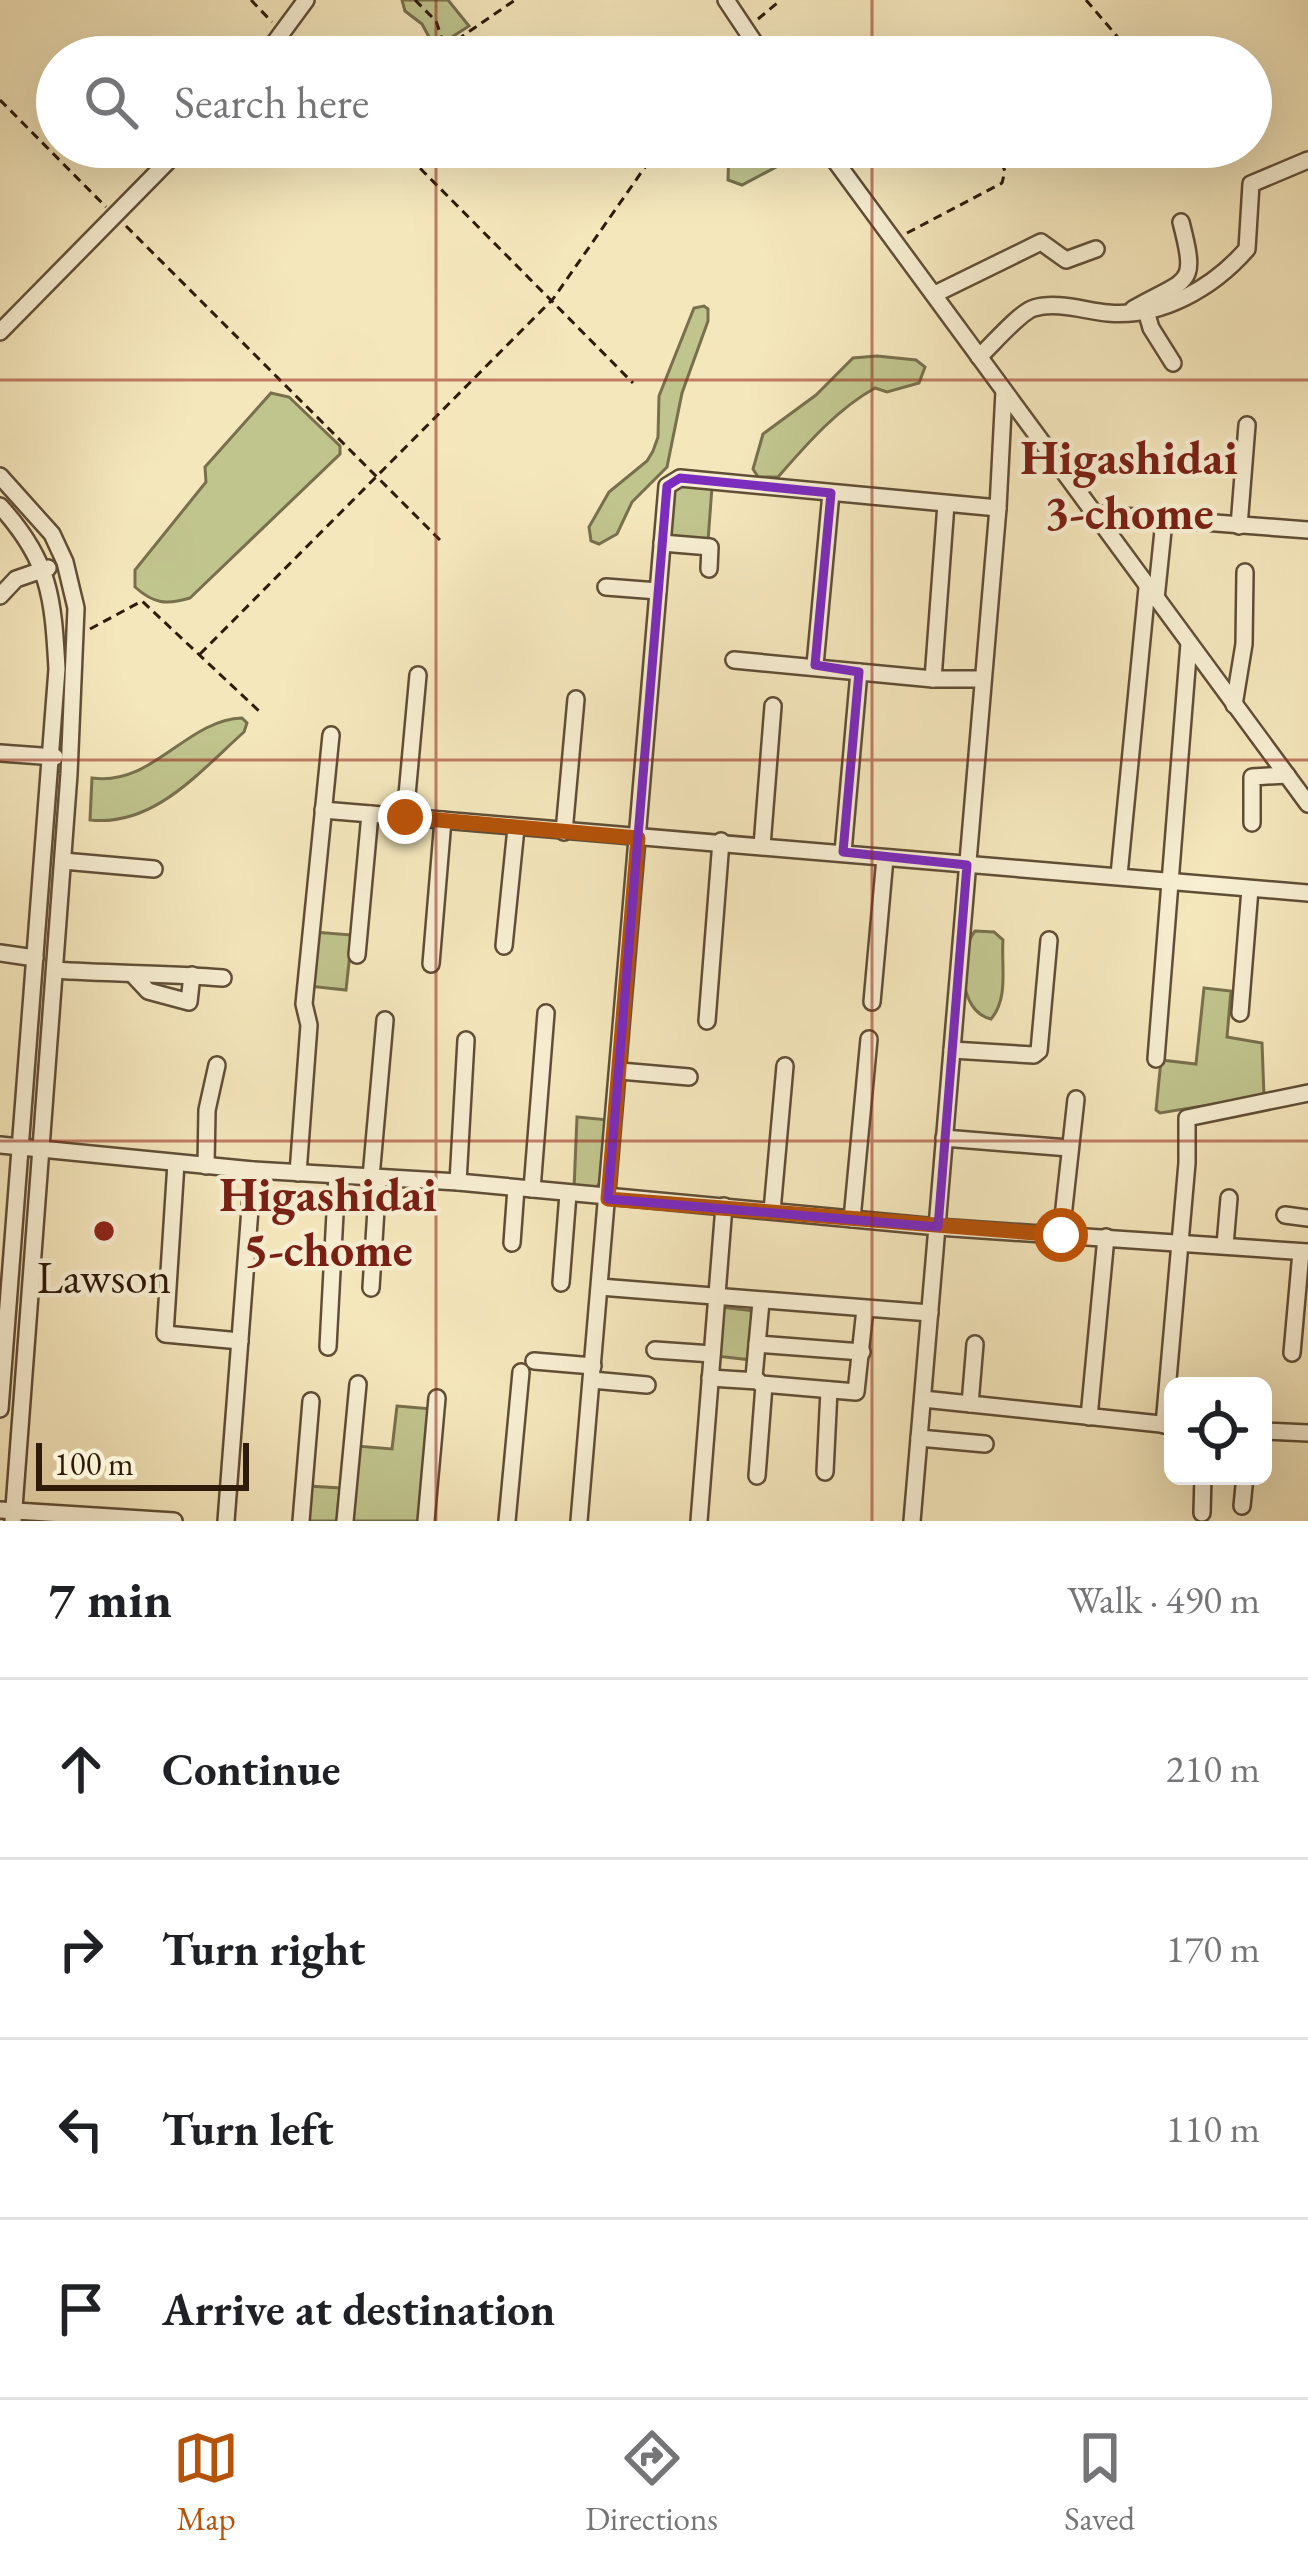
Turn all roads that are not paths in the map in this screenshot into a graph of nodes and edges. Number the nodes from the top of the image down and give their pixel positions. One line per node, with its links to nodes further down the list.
1 (306, 0): 3 (street)
2 (726, 0): 4 (street)
3 (281, 36)
4 (750, 36)
5 (1308, 160): 11 (street)
6 (161, 168): 13 (street)
7 (841, 168): 10 (street)
8 (1181, 222): 12 (street)
9 (1096, 249): 10 (street)
10 (935, 294): 14 (street)
11 (1146, 311): 12 (street); 15 (street)
12 (1125, 313): 14 (street)
13 (0, 332)
14 (979, 357): 16 (street)
15 (1173, 363)
16 (1004, 391): 22 (street); 23 (street)
17 (1247, 425): 25 (street)
18 (0, 476): 28 (street)
19 (831, 493): 20 (street); 27 (street); 38 (street)
20 (946, 504): 22 (street); 41 (street)
21 (0, 506): 30 (street)
22 (998, 508): 42 (street)
23 (1096, 514): 24 (street); 34 (street)
24 (1164, 520): 25 (street); 34 (street)
25 (1239, 526): 26 (street)
26 (1308, 530)
27 (662, 543): 29 (street); 33 (street)
28 (65, 562): 30 (street); 49 (street)
29 (709, 569)
30 (42, 570): 35 (street); 48 (street)
31 (1245, 572): 44 (street)
32 (606, 587): 33 (street)
33 (658, 591): 59 (street)
34 (1151, 594): 36 (street); 67 (street)
35 (0, 596)
36 (1189, 643): 44 (street); 68 (street)
37 (734, 660): 38 (street)
38 (815, 665): 39 (street)
39 (859, 672): 41 (street); 62 (street)
40 (418, 675): 54 (street)
41 (933, 679): 42 (street)
42 (983, 679): 65 (street)
43 (576, 699): 58 (street)
44 (1234, 705): 50 (street)
45 (773, 706): 61 (street)
46 (331, 735): 52 (street)
47 (0, 754): 48 (street)
48 (49, 757): 49 (street); 75 (street)
49 (70, 758): 64 (street)
50 (1287, 775): 51 (street); 56 (street)
51 (1308, 804)
52 (323, 810): 53 (street); 104 (street)
53 (370, 814): 54 (street); 74 (street)
54 (405, 817): 55 (street)
55 (443, 820): 57 (street); 76 (street)
56 (1252, 823)
57 (516, 828): 58 (street); 72 (street)
58 (564, 832): 59 (street)
59 (638, 838): 60 (street); 92 (street)
60 (721, 842): 61 (street); 85 (street)
61 (762, 846): 62 (street)
62 (843, 852): 63 (street)
63 (885, 859): 65 (street); 81 (street)
64 (63, 861): 66 (street); 77 (street)
65 (968, 866): 67 (street); 88 (street)
66 (154, 869)
67 (1119, 875): 68 (street)
68 (1170, 883): 69 (street); 89 (street)
69 (1250, 889): 70 (street); 83 (street)
70 (1308, 893)
71 (1049, 940): 88 (street)
72 (504, 946)
73 (0, 953): 75 (street)
74 (357, 955)
75 (34, 958): 98 (street)
76 (431, 964)
77 (55, 970): 79 (street); 100 (street)
78 (192, 975): 79 (street); 79 (street); 80 (street)
79 (134, 976)
80 (223, 978)
81 (872, 1002)
82 (546, 1013): 108 (street)
83 (1240, 1013)
84 (385, 1020): 106 (street)
85 (707, 1021)
86 (868, 1039): 116 (street)
87 (466, 1040): 107 (street)
88 (952, 1050): 96 (street)
89 (1156, 1059)
90 (217, 1065): 102 (street)
91 (785, 1066): 113 (street)
92 (620, 1072): 93 (street); 111 (street)
93 (689, 1077)
94 (1308, 1093): 120 (street)
95 (1076, 1099): 99 (street)
96 (944, 1138): 99 (street); 117 (street)
97 (0, 1145): 98 (street)
98 (21, 1148): 100 (street); 150 (street)
99 (1070, 1148): 118 (street)
100 (41, 1149): 101 (street); 163 (street)
101 (176, 1163): 102 (street); 131 (street)
102 (206, 1166): 103 (street)
103 (253, 1170): 104 (street); 131 (street)
104 (298, 1173): 105 (street)
105 (337, 1175): 106 (street); 134 (street)
106 (374, 1177): 107 (street); 126 (street)
107 (458, 1182): 108 (street)
108 (524, 1188): 109 (street); 121 (street)
109 (568, 1194): 111 (street); 124 (street)
110 (1229, 1198): 122 (street)
111 (608, 1199): 112 (street); 125 (street)
112 (724, 1206): 113 (street); 127 (street)
113 (772, 1211): 116 (street)
114 (1285, 1215): 115 (street)
115 (1308, 1218)
116 (852, 1219): 117 (street)
117 (938, 1227): 118 (street); 130 (street)
118 (1061, 1235): 119 (street)
119 (1106, 1237): 120 (street); 151 (street)
120 (1180, 1241): 122 (street); 140 (street)
121 (512, 1243)
122 (1226, 1245): 123 (street)
123 (1304, 1252): 137 (street)
124 (561, 1283)
125 (600, 1287): 127 (street); 139 (street)
126 (371, 1288)
127 (716, 1299): 128 (street); 138 (street)
128 (761, 1302): 129 (street); 132 (street)
129 (866, 1309): 130 (street); 136 (street)
130 (930, 1313): 147 (street)
131 (240, 1341): 166 (street)
132 (757, 1343): 136 (street); 142 (street)
133 (975, 1344): 149 (street)
134 (328, 1346)
135 (655, 1350): 138 (street)
136 (862, 1352): 145 (street)
137 (1292, 1353)
138 (712, 1354): 141 (street)
139 (592, 1373): 144 (street); 170 (street); 171 (street)
140 (1171, 1377)
141 (710, 1378): 142 (street); 172 (street)
142 (761, 1383): 145 (street); 158 (street)
143 (358, 1384): 168 (street)
144 (647, 1384)
145 (830, 1390): 157 (street)
146 (437, 1398): 169 (street)
147 (923, 1399): 149 (street); 155 (street)
148 (311, 1400): 167 (street)
149 (970, 1404): 151 (street)
150 (0, 1409)
151 (1089, 1418): 152 (street)
152 (1164, 1425)
153 (1272, 1431): 154 (street)
154 (1308, 1433)
155 (920, 1438): 156 (street); 173 (street)
156 (986, 1444)
157 (825, 1472)
158 (757, 1476)
159 (1203, 1485): 162 (street)
160 (1244, 1485): 161 (street)
161 (1242, 1507)
162 (1202, 1513)
163 (9, 1514): 164 (street)
164 (103, 1518): 165 (street)
165 (174, 1521)
166 (226, 1521)
167 (301, 1521)
168 (345, 1521)
169 (426, 1521)
170 (507, 1521)
171 (579, 1521)
172 (699, 1521)
173 (912, 1521)

